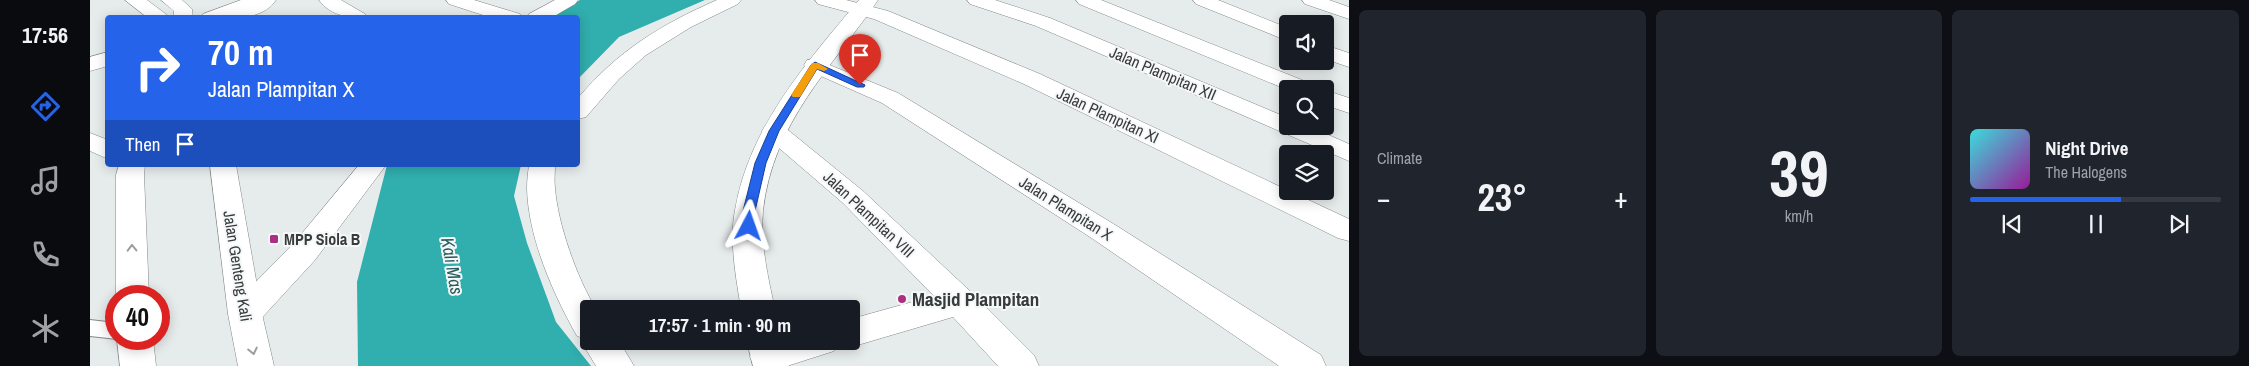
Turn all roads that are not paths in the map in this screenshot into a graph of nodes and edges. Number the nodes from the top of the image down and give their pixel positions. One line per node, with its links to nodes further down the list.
1 (170, 0): 17 (street)
2 (258, 0): 18 (street)
3 (267, 0): 19 (street)
4 (328, 0): 20 (street)
5 (455, 0): 21 (street)
6 (569, 0): 22 (street)
7 (732, 0): 30 (street)
8 (824, 0): 13 (street, Jalan Plampitan XI)
9 (976, 0): 34 (street, Jalan Plampitan XII)
10 (1085, 0): 27 (street)
11 (1202, 0): 23 (street)
12 (1311, 0): 15 (street)
13 (866, 4): 26 (street); 39 (street, Jalan Plampitan XI)
14 (140, 8): 16 (street)
15 (1349, 13)
16 (155, 15)
17 (184, 15)
18 (218, 15)
19 (241, 15)
20 (353, 15)
21 (503, 15)
22 (542, 15)
23 (1279, 31)
24 (1334, 55): 25 (street)
25 (1349, 61)
26 (815, 65): 31 (street); 56 (street, Jalan Plampitan X)
27 (1282, 80)
28 (1334, 100): 29 (street)
29 (1349, 106)
30 (580, 110)
31 (774, 131): 41 (street); 42 (street, Jalan Plampitan VIII)
32 (90, 141): 33 (street)
33 (105, 149)
34 (1349, 153)
35 (223, 167): 44 (street, Jalan Genteng Kali)
36 (371, 167): 44 (street)
37 (542, 167): 43 (street)
38 (127, 168): 40 (street, one-way to 38)
39 (1349, 231)
40 (132, 285)
41 (756, 300)
42 (960, 302): 47 (street); 55 (street, Jalan Plampitan VIII)
43 (580, 313)
44 (245, 314): 53 (street, Jalan Genteng Kali, one-way to 53)
45 (90, 328): 46 (lane)
46 (105, 330)
47 (860, 330)
48 (136, 350): 52 (street)
49 (605, 350): 54 (street)
50 (787, 350): 51 (street)
51 (768, 355)
52 (138, 366)
53 (256, 366)
54 (616, 366)
55 (1021, 366)
56 (1308, 366)

